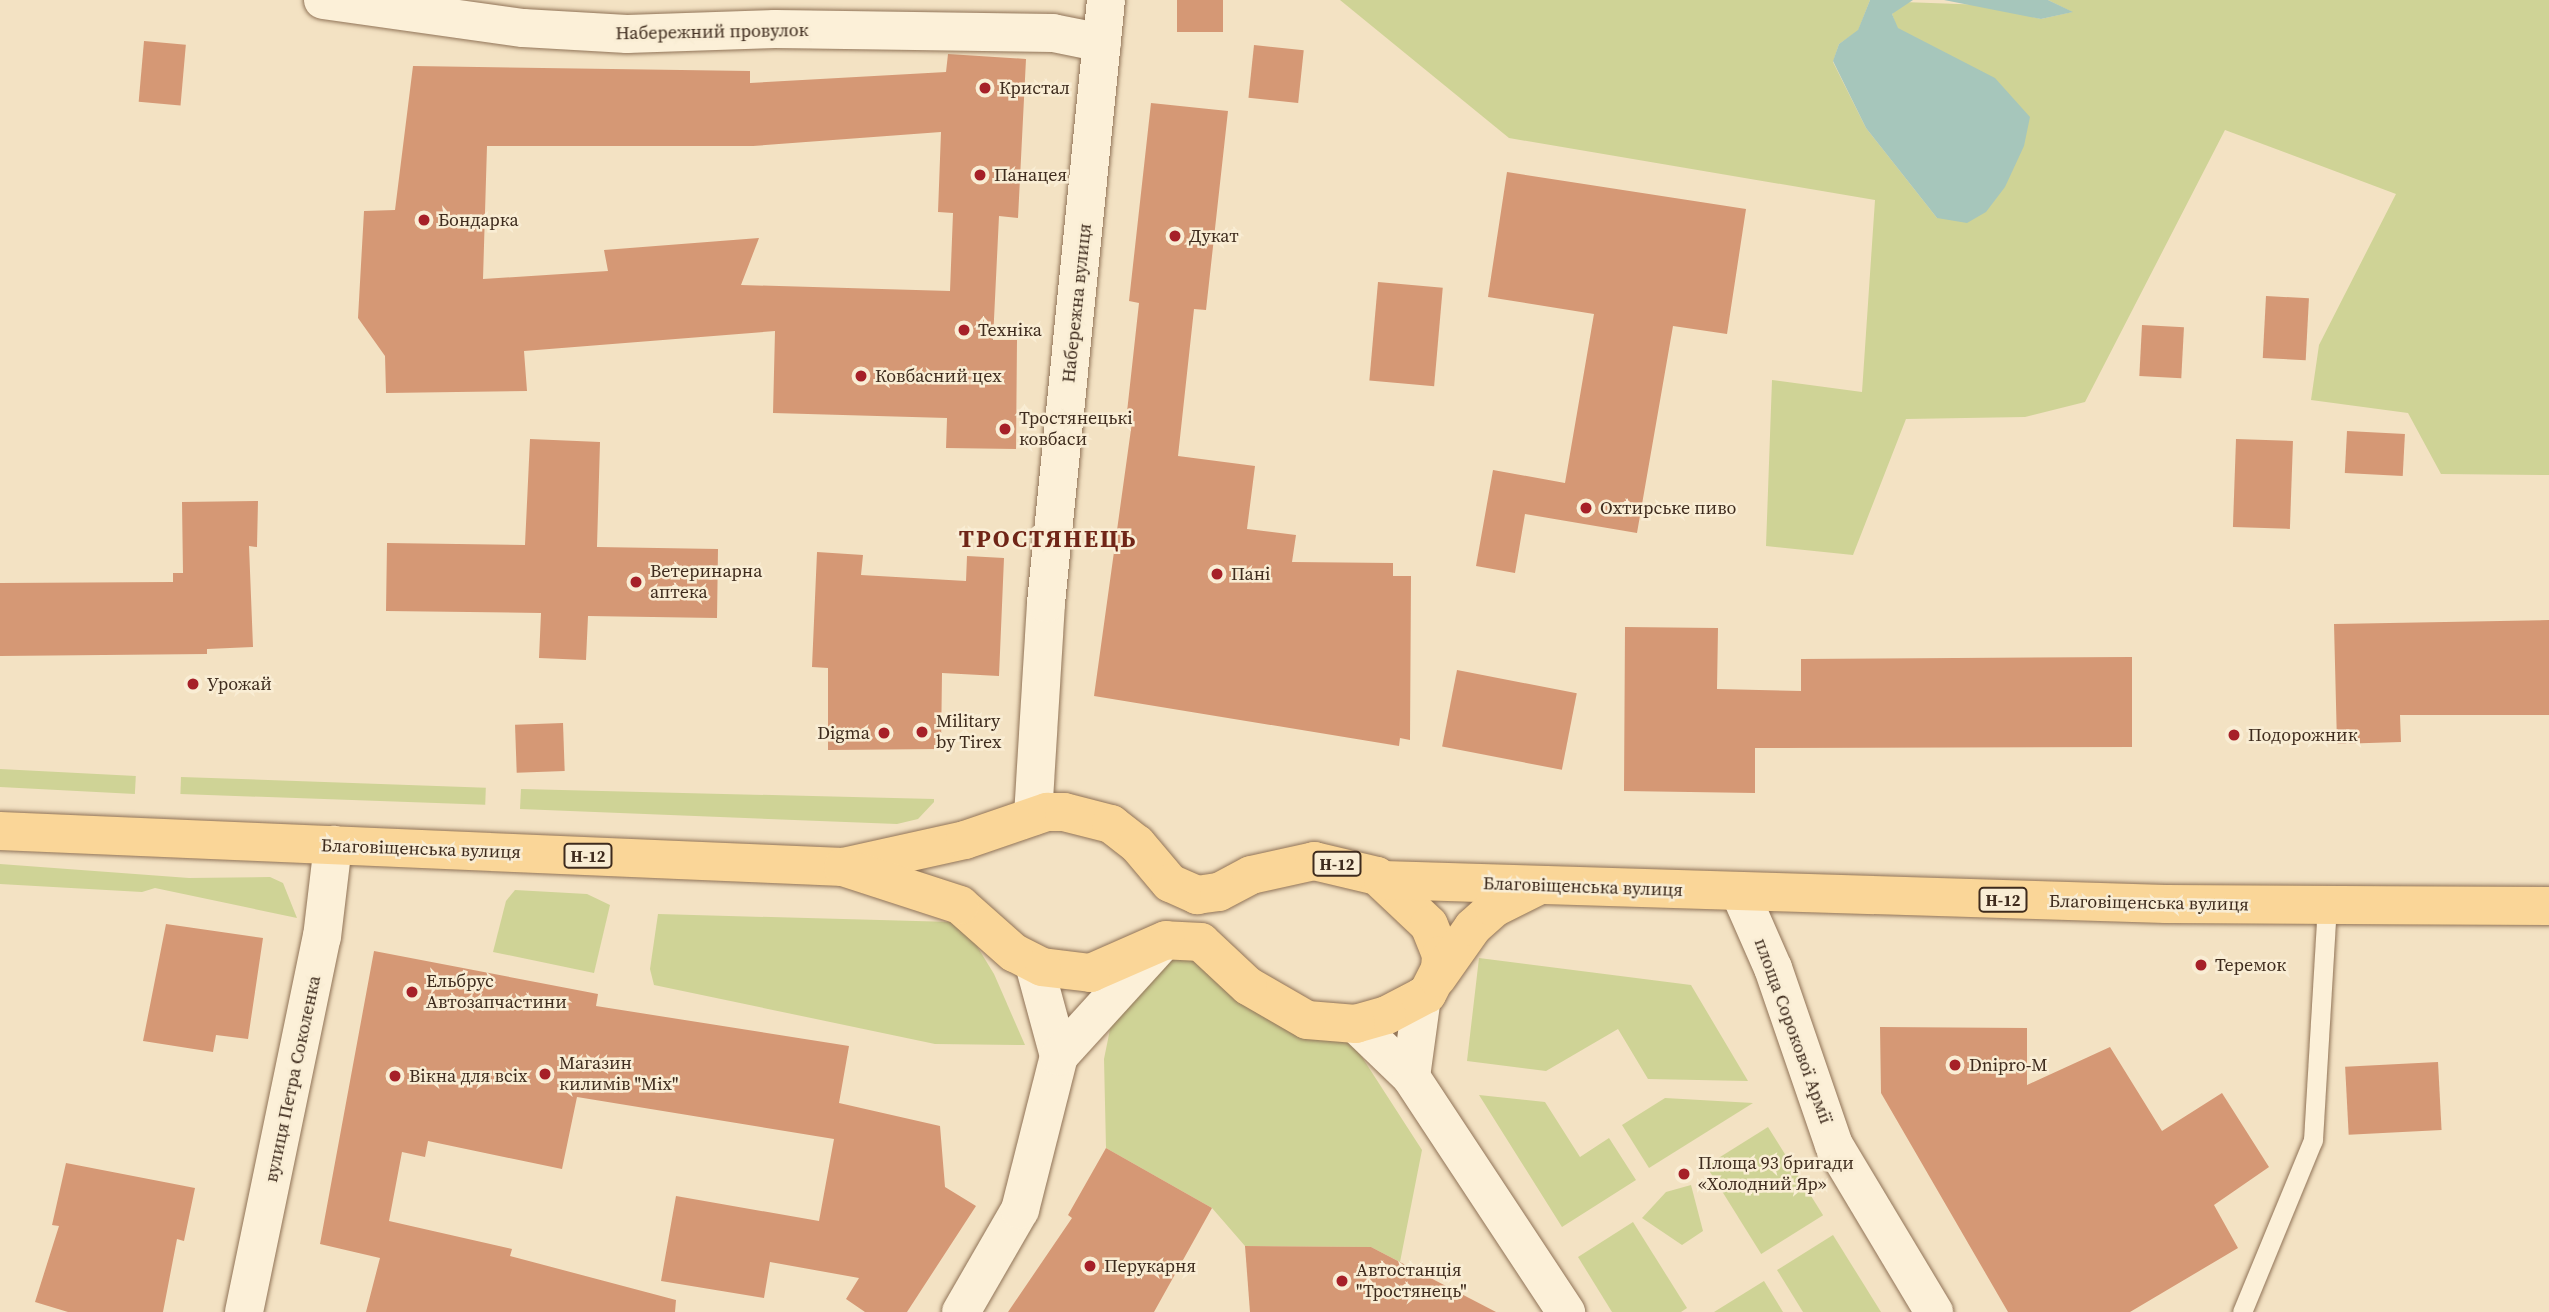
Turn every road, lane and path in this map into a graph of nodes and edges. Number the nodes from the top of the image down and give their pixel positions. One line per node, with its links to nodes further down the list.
1 (323, 0): 3 (street, Набережний провулок)
2 (1106, 0): 3 (street, Набережна вулиця)
3 (1102, 43): 4 (street, Набережна вулиця)
4 (1033, 816): 6 (main road, Благовіщенська вулиця / Н-12); 9 (main road, Благовіщенська вулиця / Н-12)
5 (0, 831): 7 (main road, Благовіщенська вулиця / Н-12)
6 (965, 840): 8 (main road, Благовіщенська вулиця / Н-12); 12 (main road)
7 (333, 845): 8 (main road, Благовіщенська вулиця / Н-12); 21 (street, вулиця Петра Соколенка)
8 (843, 867): 12 (main road, Благовіщенська вулиця / Н-12)
9 (1383, 880): 10 (main road, Благовіщенська вулиця / Н-12); 17 (main road, Н-12)
10 (1540, 886): 11 (main road, Благовіщенська вулиця / Н-12); 17 (main road)
11 (1740, 893): 14 (main road, Благовіщенська вулиця / Н-12); 24 (street, площа Сорокової Армії)
12 (960, 905): 16 (main road, Благовіщенська вулиця / Н-12)
13 (2549, 906): 14 (main road, Благовіщенська вулиця / Н-12)
14 (2327, 907): 25 (lane)
15 (1162, 943): 16 (main road, Благовіщенська вулиця / Н-12); 18 (main road, Благовіщенська вулиця); 19 (street)
16 (1034, 964): 19 (street)
17 (1429, 990): 18 (main road); 20 (street)
18 (1356, 1024): 20 (street)
19 (1059, 1056): 22 (street)
20 (1411, 1077): 23 (street)
21 (244, 1312)
22 (961, 1312)
23 (1566, 1312)
24 (1934, 1312)
25 (2242, 1312)

